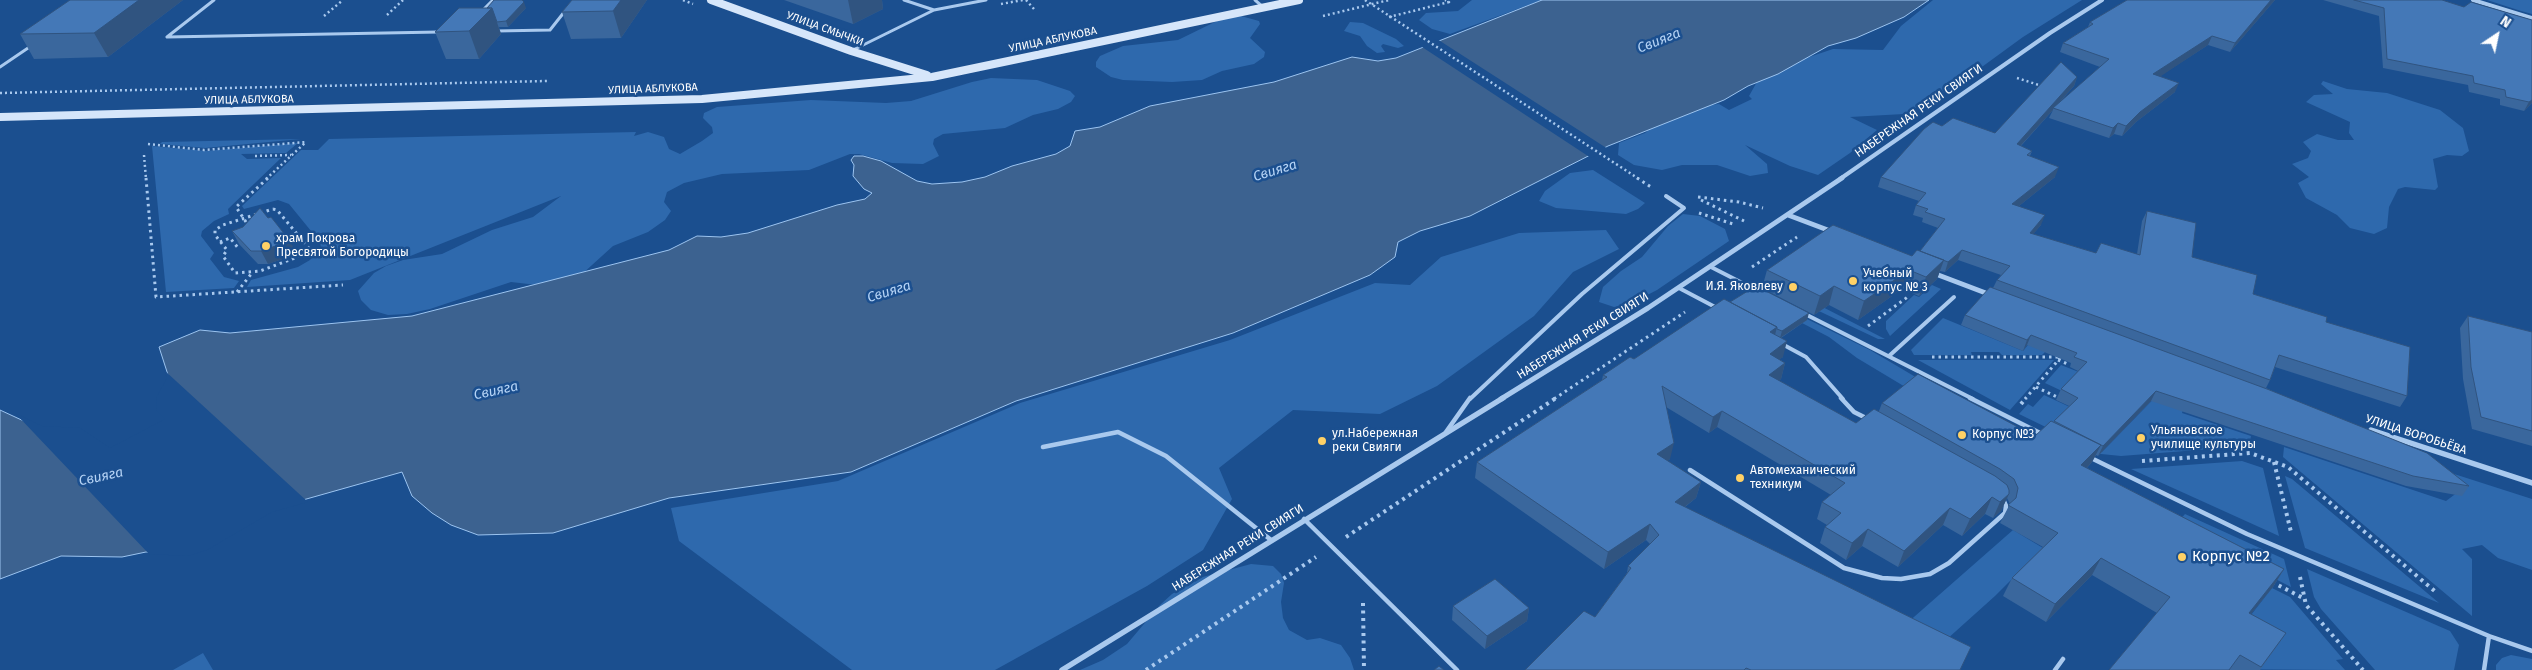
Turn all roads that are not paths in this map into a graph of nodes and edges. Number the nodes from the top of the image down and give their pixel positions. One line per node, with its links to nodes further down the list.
1 (214, 0): 16 (lane)
2 (493, 0): 13 (lane)
3 (711, 0): 18 (street, УЛИЦА СМЫЧКИ)
4 (904, 0): 12 (lane)
5 (986, 0): 12 (lane)
6 (1255, 0): 11 (lane)
7 (1299, 0): 11 (street, УЛИЦА АБЛУКОВА)
8 (2102, 0): 23 (street, НАБЕРЕЖНАЯ РЕКИ СВИЯГИ)
9 (2473, 0): 14 (street)
10 (569, 7): 15 (lane)
11 (1263, 7): 20 (street, УЛИЦА АБЛУКОВА)
12 (934, 10): 18 (lane)
13 (481, 12)
14 (2532, 18)
15 (492, 31)
16 (444, 32)
17 (38, 42): 19 (lane)
18 (852, 51): 20 (street, УЛИЦА СМЫЧКИ)
19 (0, 68)
20 (932, 77): 21 (street, УЛИЦА АБЛУКОВА)
21 (0, 117)
22 (1666, 196): 37 (lane)
23 (1788, 215): 24 (street); 25 (street, НАБЕРЕЖНАЯ РЕКИ СВИЯГИ)
24 (1843, 236)
25 (1712, 267): 27 (street, НАБЕРЕЖНАЯ РЕКИ СВИЯГИ); 28 (lane)
26 (1922, 269): 29 (street)
27 (1680, 288): 31 (lane); 37 (street, НАБЕРЕЖНАЯ РЕКИ СВИЯГИ)
28 (1758, 290)
29 (1995, 296)
30 (1954, 297): 34 (lane)
31 (1720, 310)
32 (1801, 312): 34 (lane)
33 (1780, 343): 35 (lane)
34 (1888, 356): 38 (lane)
35 (1871, 422)
36 (2364, 428): 42 (street, УЛИЦА ВОРОБЬЁВА)
37 (1444, 435): 44 (street, НАБЕРЕЖНАЯ РЕКИ СВИЯГИ)
38 (2051, 438)
39 (1043, 447): 45 (lane)
40 (2084, 455): 46 (lane)
41 (1690, 470): 43 (lane)
42 (2532, 483)
43 (1996, 494)
44 (1304, 519): 45 (street, НАБЕРЕЖНАЯ РЕКИ СВИЯГИ); 50 (lane)
45 (1271, 540): 49 (street, НАБЕРЕЖНАЯ РЕКИ СВИЯГИ)
46 (2489, 636): 47 (lane); 52 (lane)
47 (2532, 651)
48 (2063, 659): 51 (lane)
49 (1062, 670)
50 (1457, 670)
51 (2055, 670)
52 (2484, 670)

